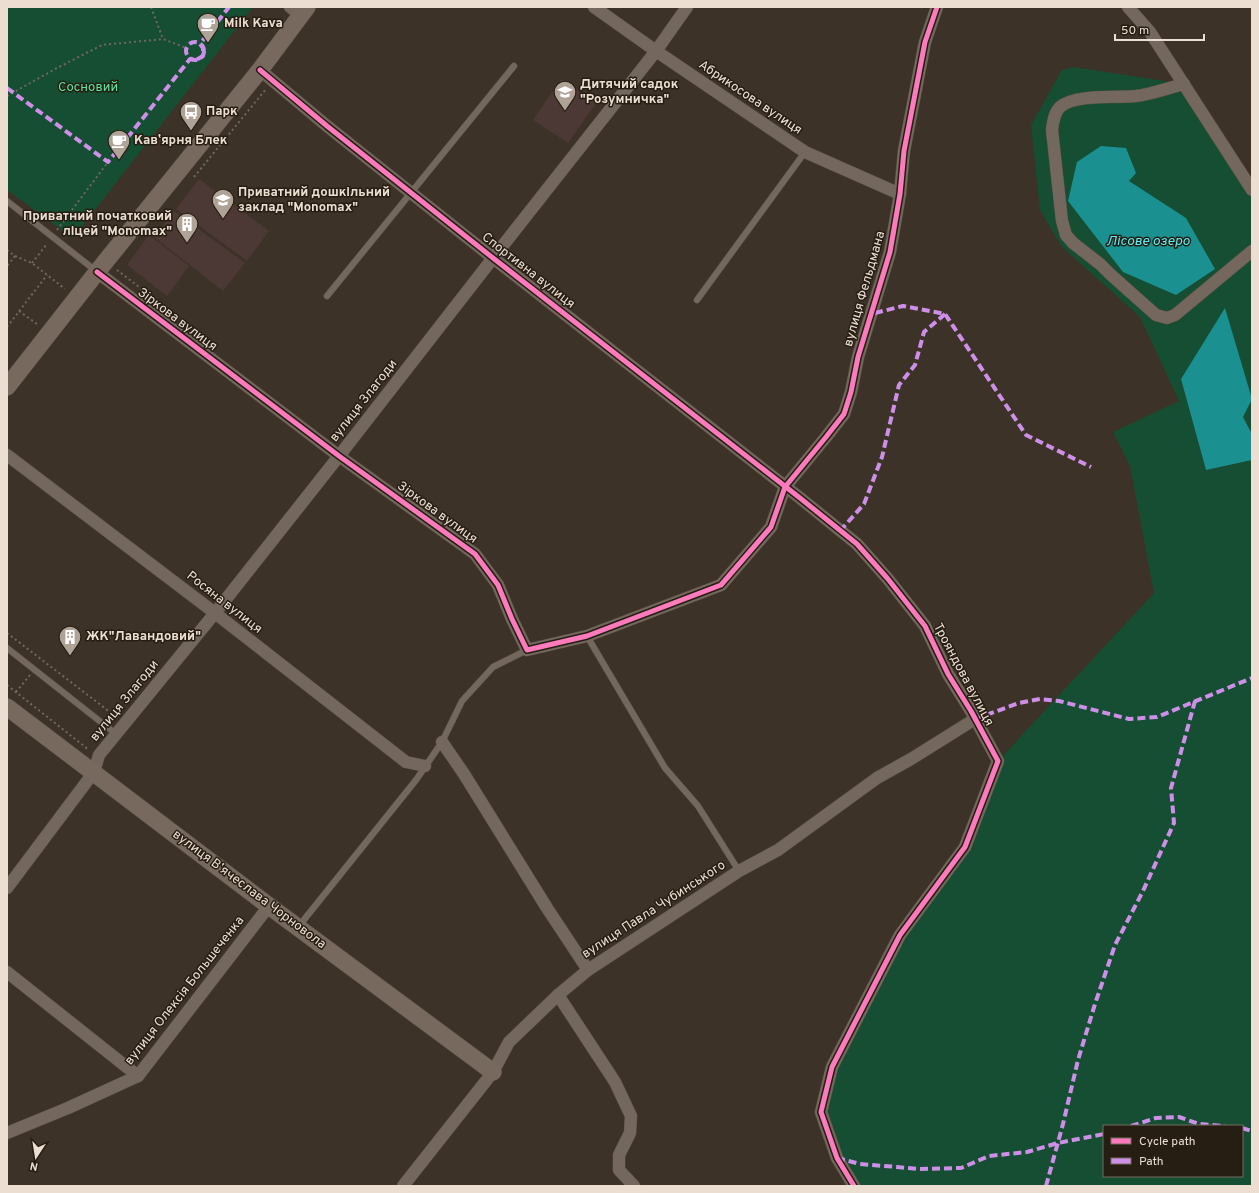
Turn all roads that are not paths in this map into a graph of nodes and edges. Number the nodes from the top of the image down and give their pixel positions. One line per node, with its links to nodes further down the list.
1 (594, 7): 6 (street, Абрикосова вулиця)
2 (687, 7): 6 (street, вулиця Злагоди)
3 (937, 7): 13 (street, вулиця Фельдмана)
4 (1128, 7): 9 (street)
5 (299, 10): 8 (street)
6 (656, 51): 10 (street, Абрикосова вулиця); 16 (street, вулиця Злагоди)
7 (514, 66): 12 (lane)
8 (267, 75): 12 (street, Спортивна вулиця); 17 (street)
9 (1184, 84): 11 (street); 15 (street)
10 (805, 152): 13 (street, Абрикосова вулиця); 19 (lane)
11 (1252, 190)
12 (412, 192): 16 (street, Спортивна вулиця); 18 (lane)
13 (900, 194): 23 (street, вулиця Фельдмана)
14 (7, 201): 17 (lane)
15 (1252, 251)
16 (493, 258): 22 (street, вулиця Злагоди); 23 (street, Спортивна вулиця)
17 (97, 272): 20 (street); 22 (street, Зіркова вулиця)
18 (327, 296)
19 (697, 300)
20 (7, 387)
21 (7, 455): 24 (street, Росяна вулиця)
22 (339, 456): 24 (street, вулиця Злагоди); 27 (street, Зіркова вулиця)
23 (785, 487): 25 (street); 29 (street, Трояндова вулиця)
24 (216, 613): 30 (street, вулиця Злагоди); 32 (street, Росяна вулиця)
25 (587, 636): 27 (street); 34 (lane)
26 (7, 648): 30 (lane)
27 (527, 650): 31 (lane)
28 (7, 707): 33 (street, вулиця Вʼячеслава Чорновола)
29 (975, 720): 34 (street, вулиця Павла Чубинського); 46 (street, Трояндова вулиця)
30 (116, 734): 33 (street, вулиця Злагоди)
31 (442, 742): 32 (lane); 38 (street)
32 (425, 766): 37 (lane)
33 (94, 772): 35 (street, вулиця Злагоди); 36 (street, вулиця Вʼячеслава Чорновола)
34 (739, 871): 38 (street, вулиця Павла Чубинського)
35 (7, 888)
36 (269, 906): 37 (street, вулиця Вʼячеслава Чорновола); 42 (street, вулиця Олексія Большеченка)
37 (298, 928): 41 (street, вулиця Вʼячеслава Чорновола)
38 (588, 970): 40 (street, вулиця Павла Чубинського)
39 (7, 972): 42 (street)
40 (558, 995): 41 (street, вулиця Павла Чубинського); 45 (street)
41 (493, 1072): 44 (street, вулиця Павла Чубинського)
42 (138, 1076): 43 (street, вулиця Олексія Большеченка)
43 (7, 1133)
44 (403, 1186)
45 (634, 1186)
46 (854, 1186)

